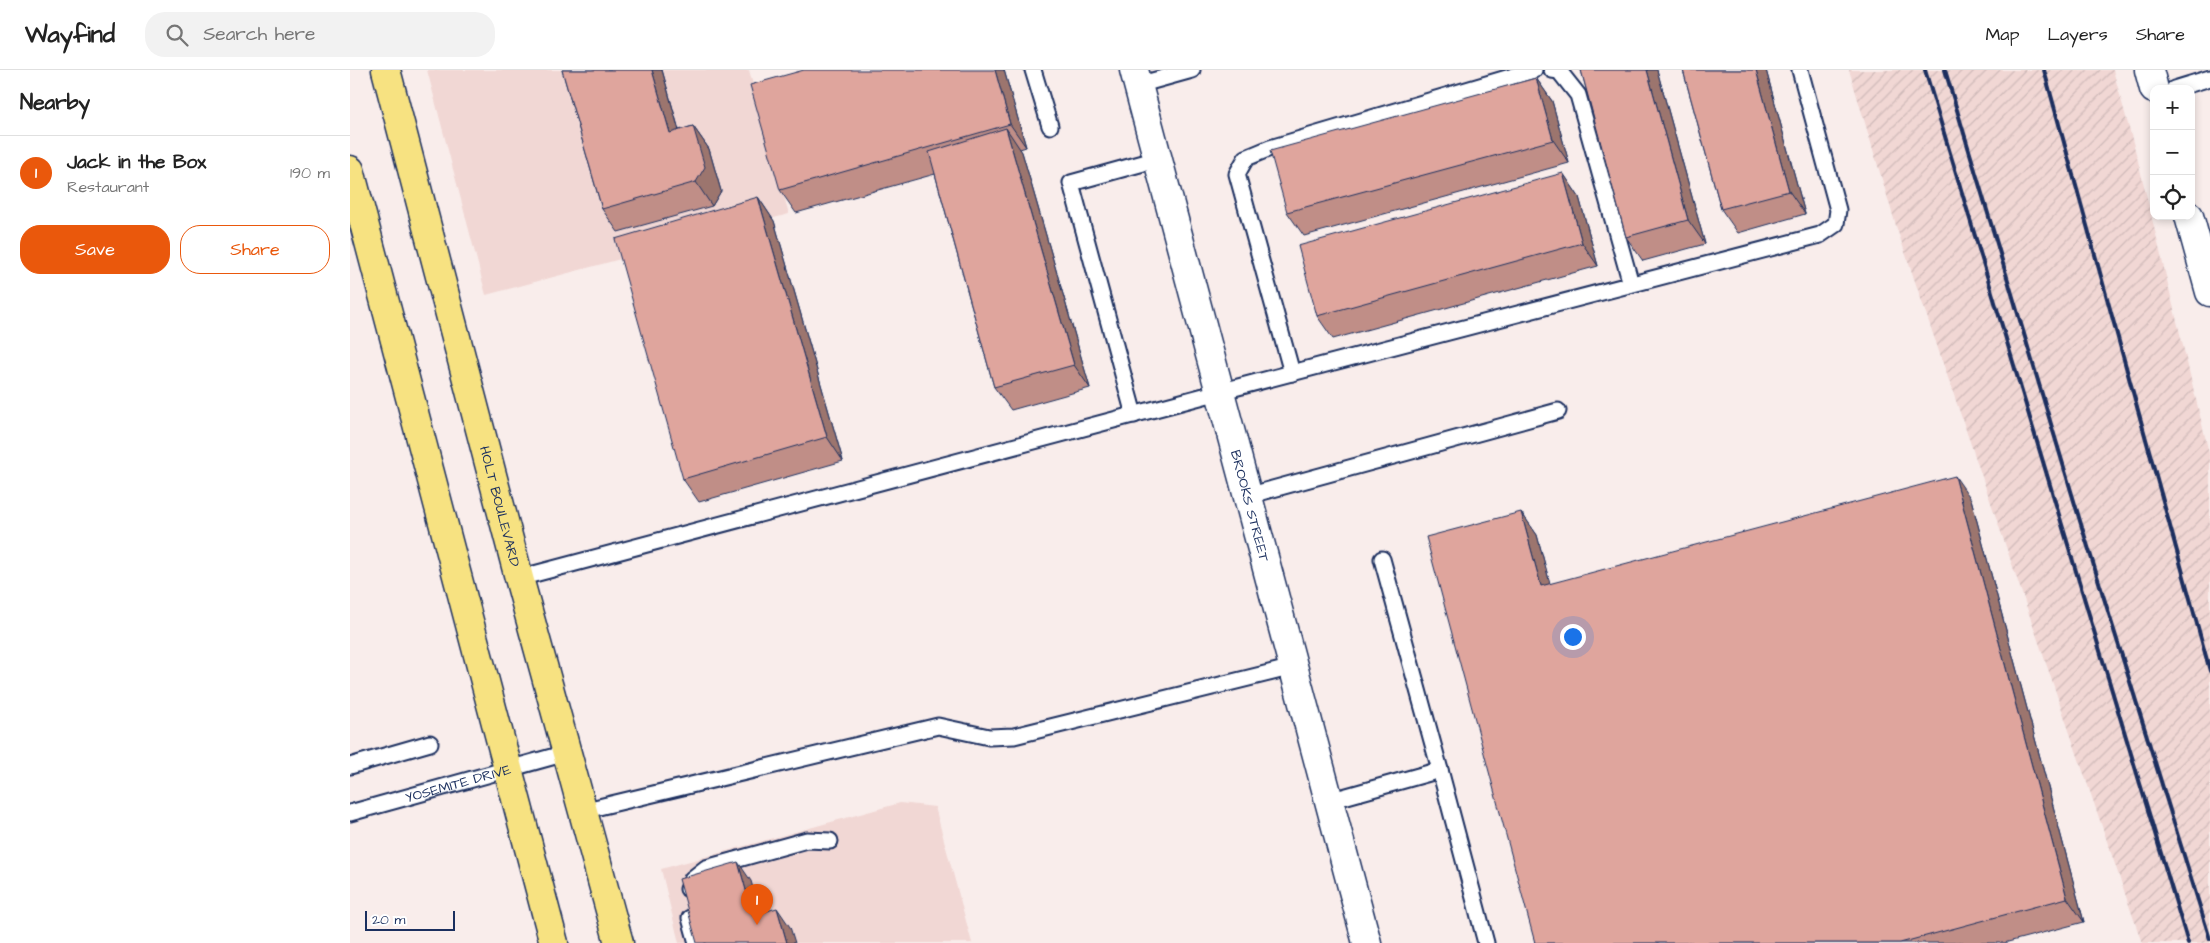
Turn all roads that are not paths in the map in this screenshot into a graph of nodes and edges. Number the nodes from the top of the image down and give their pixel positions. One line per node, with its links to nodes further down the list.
1 (386, 70): 24 (main road, HOLT BOULEVARD)
2 (1034, 70): 12 (lane)
3 (1192, 70): 8 (lane)
4 (1534, 70): 18 (lane)
5 (1552, 70): 17 (lane)
6 (1800, 70): 17 (lane)
7 (2148, 70): 10 (street)
8 (1136, 78): 13 (street, BROOKS STREET)
9 (2210, 78): 11 (lane)
10 (2153, 85)
11 (2187, 85)
12 (1050, 126)
13 (1158, 159): 19 (street, BROOKS STREET); 21 (lane)
14 (350, 170): 29 (main road)
15 (2190, 220): 16 (street)
16 (2208, 277)
17 (1631, 284): 18 (lane)
18 (1292, 372): 19 (lane)
19 (1220, 392): 21 (lane); 22 (street, BROOKS STREET)
20 (1558, 411): 22 (lane)
21 (1134, 415): 24 (lane)
22 (1247, 496): 25 (street, BROOKS STREET)
23 (1382, 559): 30 (lane)
24 (519, 578): 27 (main road, HOLT BOULEVARD)
25 (1293, 667): 31 (street, BROOKS STREET); 32 (lane)
26 (430, 743): 28 (lane)
27 (566, 753): 29 (lane, YOSEMITE DRIVE); 32 (main road, HOLT BOULEVARD)
28 (350, 766)
29 (507, 769): 33 (lane, YOSEMITE DRIVE); 35 (main road)
30 (1440, 770): 31 (lane); 39 (lane)
31 (1329, 801): 38 (street, BROOKS STREET)
32 (582, 811): 36 (main road, HOLT BOULEVARD)
33 (350, 813)
34 (830, 841): 37 (lane)
35 (554, 943)
36 (619, 943)
37 (697, 943)
38 (1367, 943)
39 (1486, 943)

